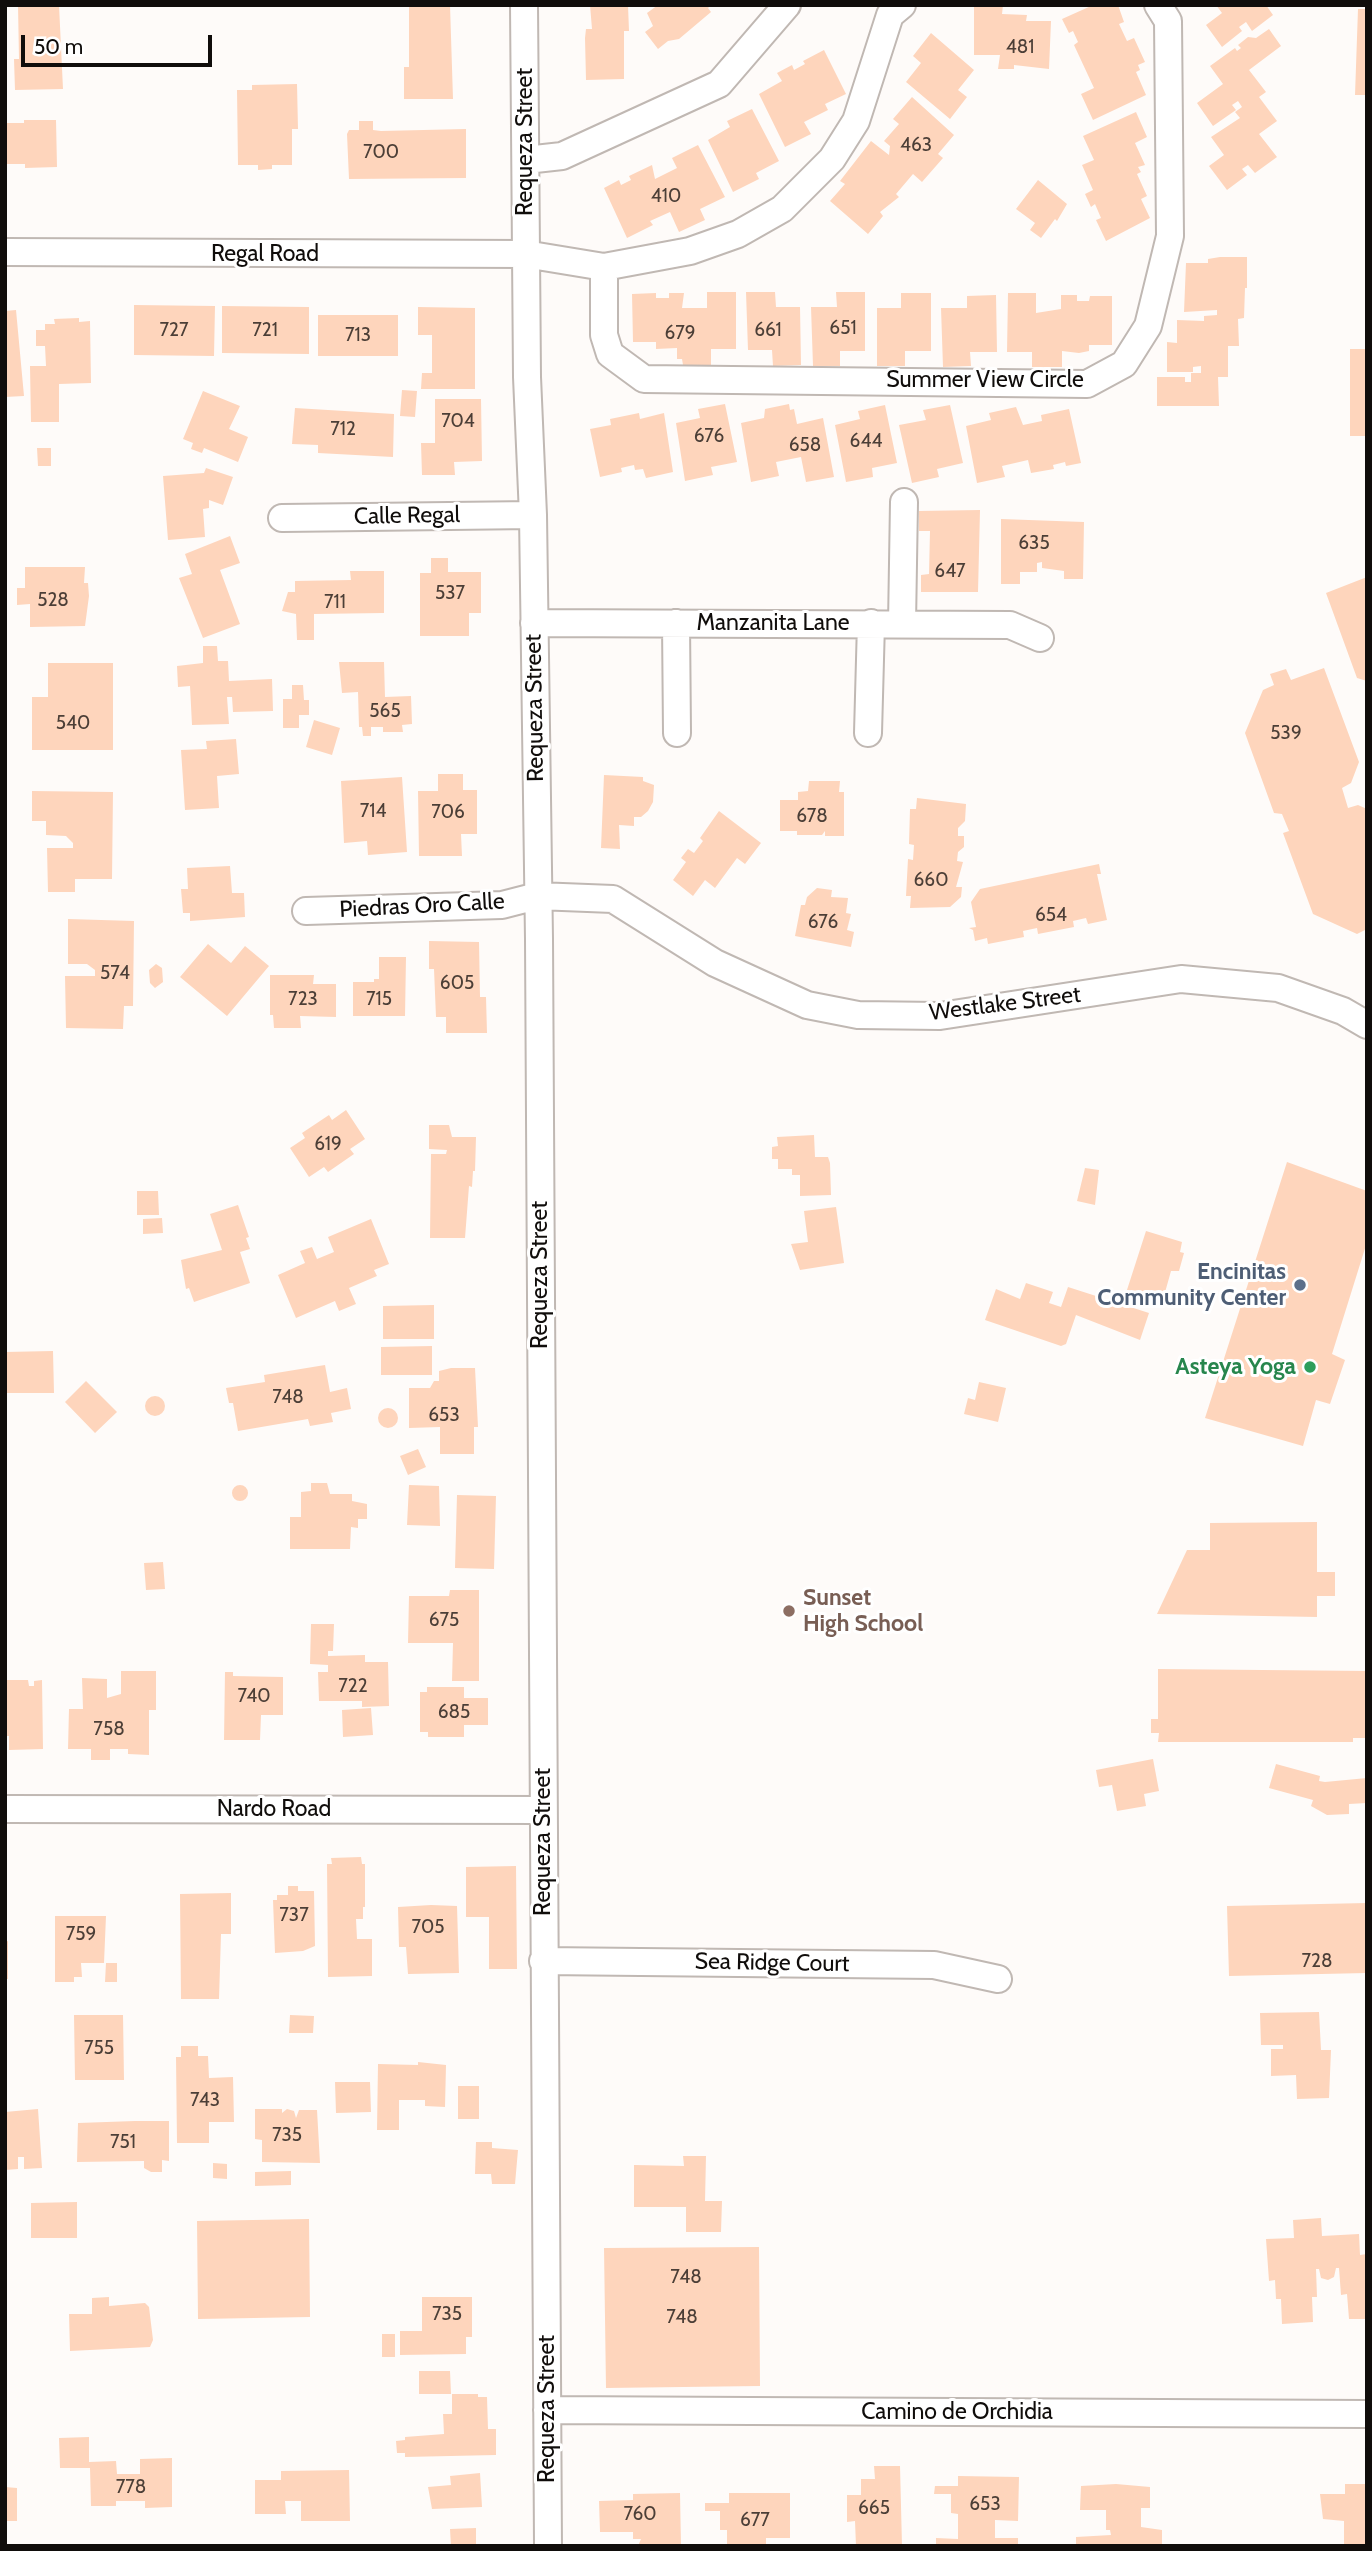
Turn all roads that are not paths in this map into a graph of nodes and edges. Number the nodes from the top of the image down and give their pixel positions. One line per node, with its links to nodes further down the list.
1 (524, 5): 7 (street, Requeza Street)
2 (768, 5): 6 (street)
3 (787, 5): 6 (street)
4 (902, 5): 10 (street)
5 (1158, 5): 10 (street, Summer View Circle)
6 (685, 97): 7 (street)
7 (526, 160): 9 (street, Requeza Street)
8 (5, 252): 9 (street, Regal Road)
9 (525, 254): 10 (street); 12 (street, Requeza Street)
10 (604, 267)
11 (904, 502): 17 (street)
12 (533, 515): 13 (street, Calle Regal); 14 (street, Requeza Street)
13 (282, 518)
14 (534, 623): 15 (street, Manzanita Lane); 21 (street, Requeza Street)
15 (677, 623): 16 (street, Manzanita Lane); 19 (street, Manzanita Lane)
16 (870, 623): 17 (street, Manzanita Lane); 20 (street, Manzanita Lane)
17 (902, 624): 18 (street, Manzanita Lane)
18 (1040, 638)
19 (677, 733)
20 (868, 733)
21 (537, 896): 22 (street, Piedras Oro Calle); 23 (street, Westlake Street); 25 (street, Requeza Street)
22 (306, 911)
23 (1367, 1026)
24 (5, 1809): 25 (street, Nardo Road)
25 (543, 1810): 26 (street, Requeza Street)
26 (543, 1961): 27 (street, Sea Ridge Court); 28 (street, Requeza Street)
27 (998, 1979)
28 (547, 2410): 29 (street, Camino de Orchidia); 30 (street, Requeza Street)
29 (1367, 2414)
30 (548, 2546)

